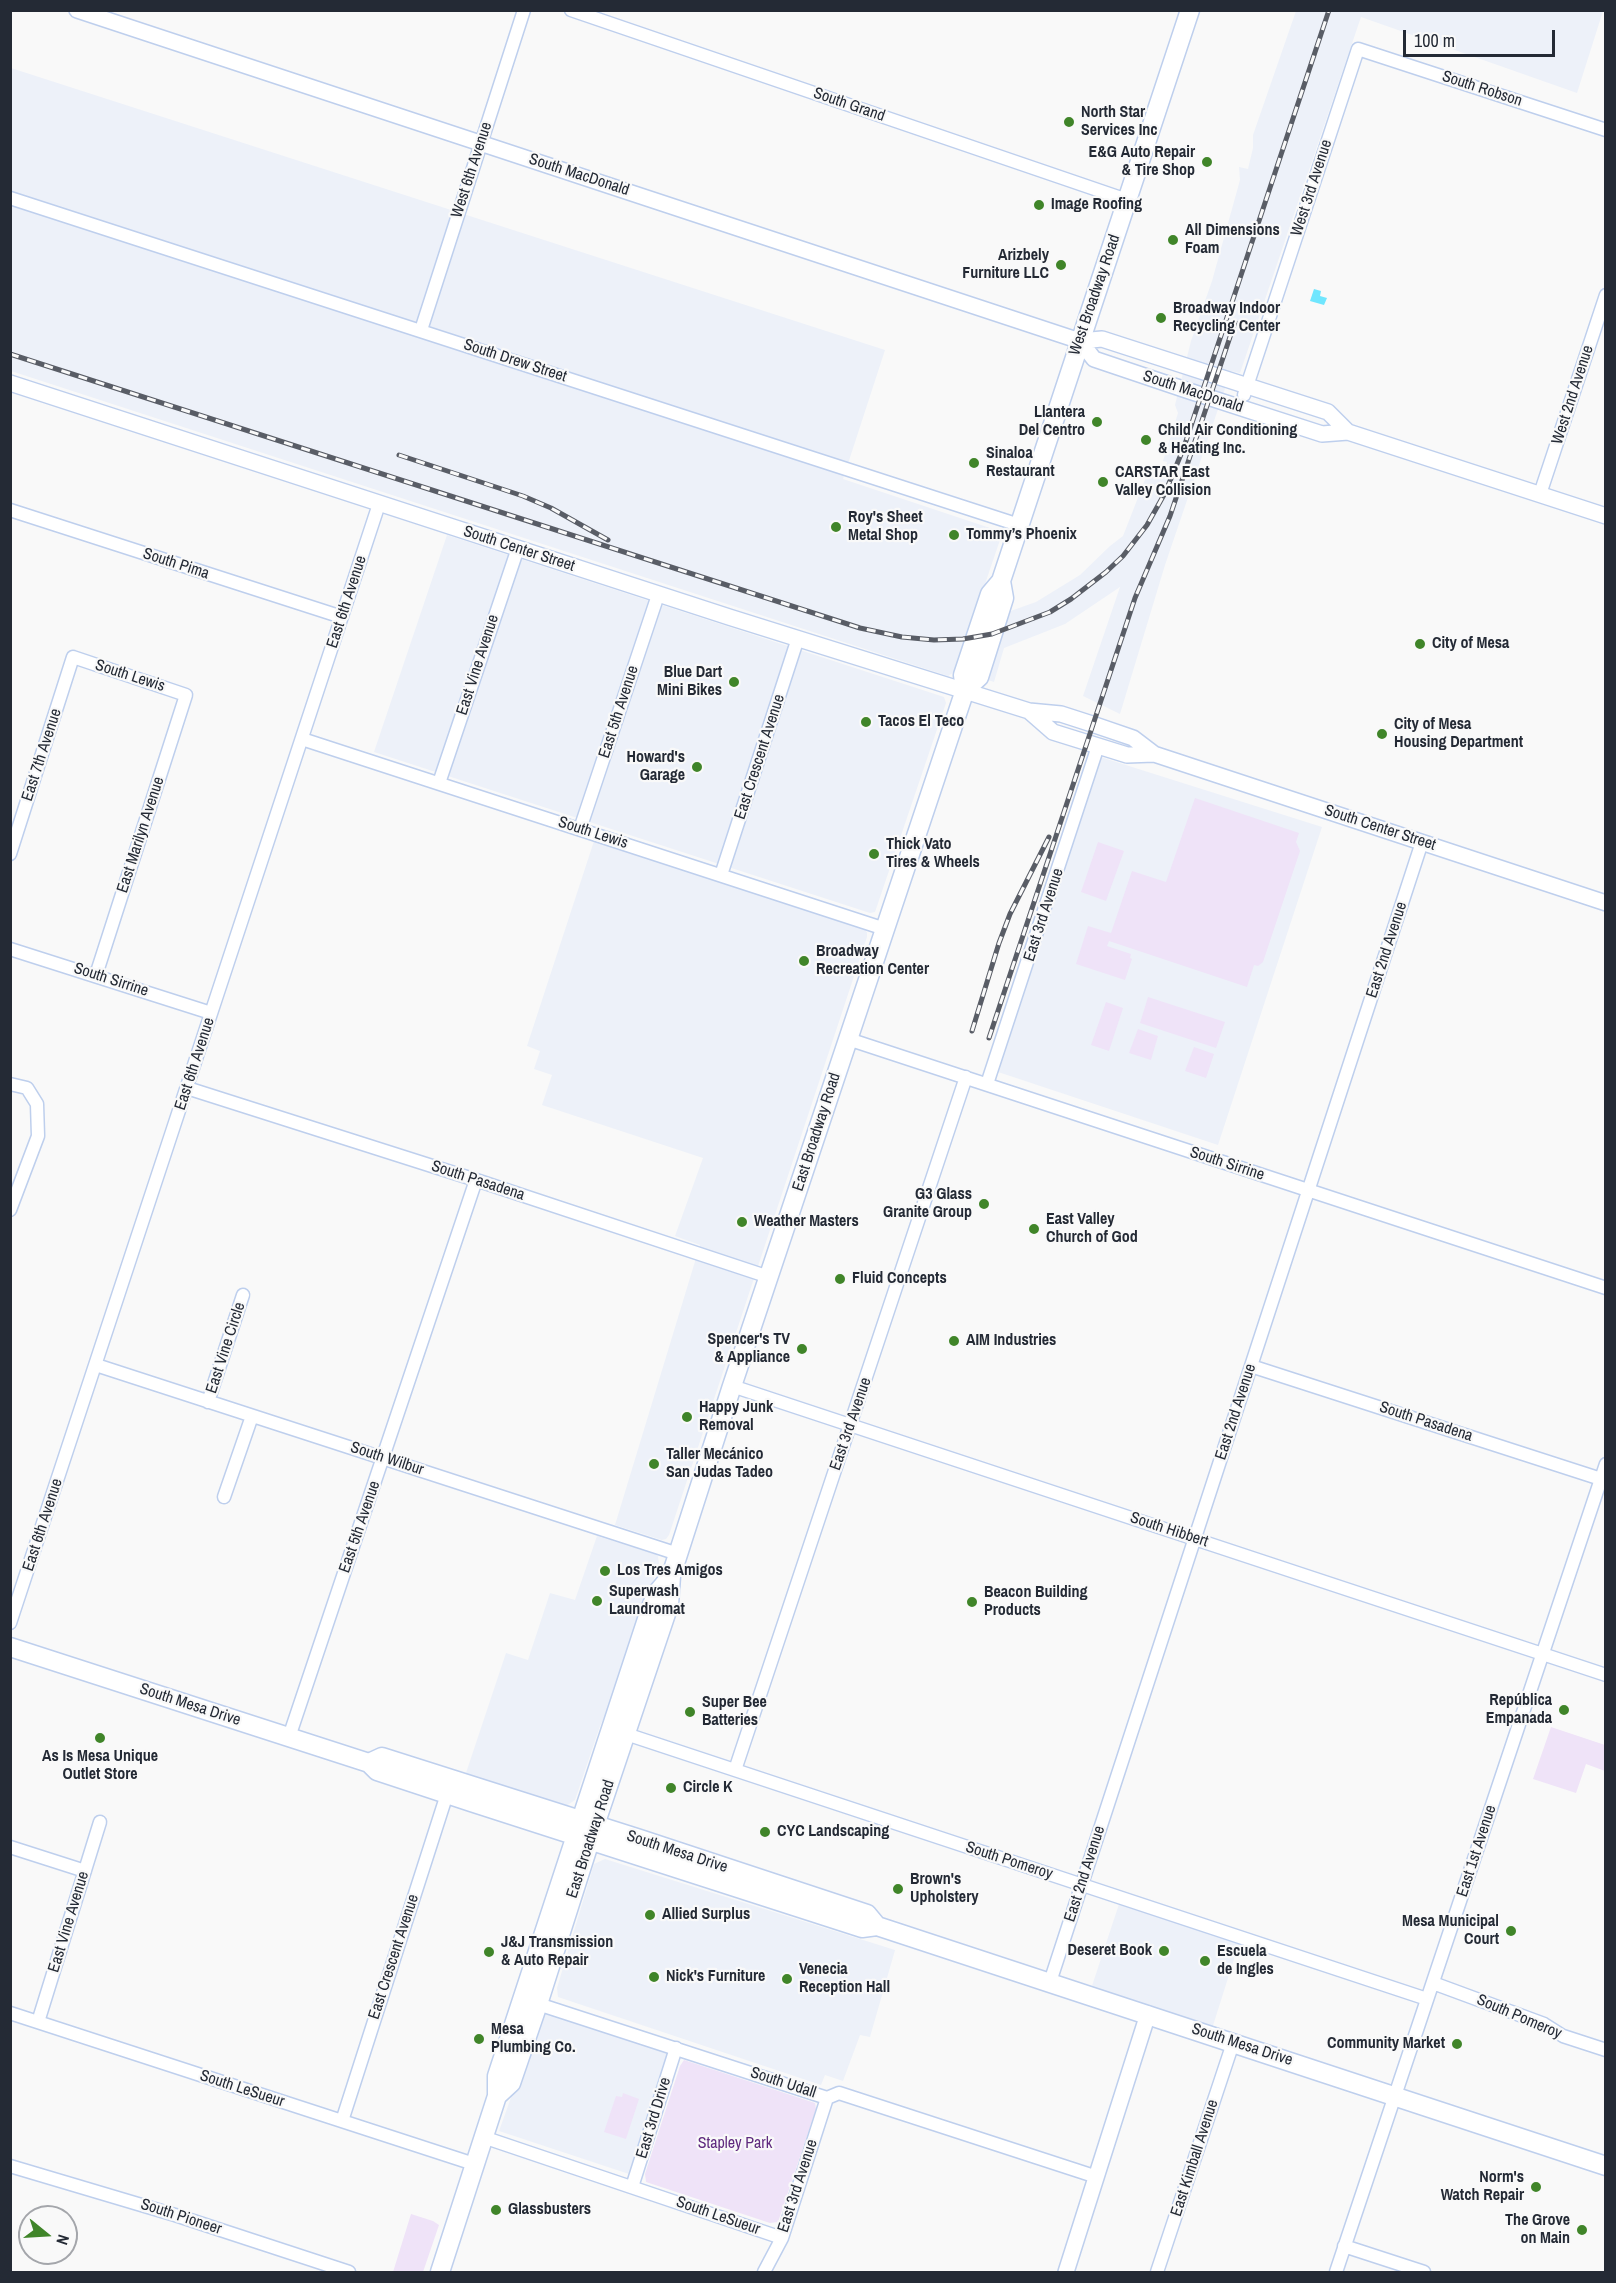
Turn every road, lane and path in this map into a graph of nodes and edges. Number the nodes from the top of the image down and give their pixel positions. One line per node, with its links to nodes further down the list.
1 (77, 10): 7 (street, South MacDonald)
2 (524, 10): 7 (street, West 6th Avenue)
3 (571, 10): 9 (street, South Grand)
4 (1190, 10): 9 (main road, West Broadway Road)
5 (1358, 49): 6 (street, South Robson); 14 (street, West 3rd Avenue)
6 (1605, 130)
7 (481, 144): 11 (street, West 6th Avenue); 12 (street, South MacDonald)
8 (10, 198): 11 (street, South Drew Street)
9 (1127, 200): 12 (main road, West Broadway Road)
10 (1605, 295): 16 (street, West 2nd Avenue)
11 (421, 330): 20 (street, South Drew Street)
12 (1080, 341): 14 (street, South MacDonald); 15 (street, South MacDonald); 20 (main road, West Broadway Road)
13 (10, 383): 17 (street, South Center Street)
14 (1245, 391): 15 (street, South MacDonald)
15 (1348, 432): 16 (street, South MacDonald)
16 (1540, 494): 19 (street, South MacDonald)
17 (379, 504): 21 (street, South Center Street); 23 (street, East 6th Avenue)
18 (10, 510): 23 (street, South Pima)
19 (1605, 516)
20 (1019, 525): 26 (main road, West Broadway Road)
21 (518, 548): 22 (street, South Center Street); 32 (street, East Vine Avenue)
22 (658, 595): 24 (street, South Center Street); 33 (street, East 5th Avenue)
23 (342, 617): 29 (street, East 6th Avenue)
24 (798, 638): 26 (street, South Center Street); 36 (street, East Crescent Avenue)
25 (74, 657): 27 (street, South Lewis); 35 (street, East 7th Avenue)
26 (965, 690): 28 (street, South Center Street); 38 (main road, East Broadway Road)
27 (186, 695): 40 (street, East Marilyn Avenue)
28 (1029, 711): 30 (street, South Center Street); 31 (street, South Center Street)
29 (302, 739): 32 (street, South Lewis); 41 (street, East 6th Avenue)
30 (1098, 746): 31 (street, South Center Street); 45 (street, East 3rd Avenue)
31 (1154, 754): 34 (street, South Center Street)
32 (439, 783): 33 (street, South Lewis)
33 (580, 829): 36 (street, South Lewis)
34 (1422, 842): 37 (street, South Center Street); 48 (street, East 2nd Avenue)
35 (10, 854)
36 (721, 875): 38 (street, South Lewis)
37 (1605, 903)
38 (885, 929): 42 (main road, East Broadway Road)
39 (10, 949): 40 (street, South Sirrine)
40 (96, 975): 41 (street, South Sirrine)
41 (212, 1013): 46 (street, East 6th Avenue)
42 (848, 1039): 43 (street, South Sirrine); 50 (main road, East Broadway Road)
43 (966, 1077): 45 (street, South Sirrine); 58 (street, East 3rd Avenue)
44 (10, 1084): 49 (street)
45 (987, 1084): 48 (street, South Sirrine)
46 (187, 1088): 47 (street, South Pasadena); 53 (street, East 6th Avenue)
47 (476, 1180): 50 (street, South Pasadena); 59 (street, East 5th Avenue)
48 (1308, 1191): 51 (street, South Sirrine); 54 (street, East 2nd Avenue)
49 (10, 1210)
50 (769, 1277): 55 (main road, East Broadway Road)
51 (1605, 1288)
52 (243, 1295): 56 (street, East Vine Circle)
53 (96, 1365): 56 (street, South Wilbur); 66 (street, East 6th Avenue)
54 (1251, 1366): 61 (street, South Pasadena); 63 (street, East 2nd Avenue)
55 (732, 1386): 58 (street, South Hibbert); 64 (main road, East Broadway Road)
56 (208, 1402): 57 (street, South Wilbur)
57 (252, 1416): 59 (street, South Wilbur); 62 (street)
58 (851, 1425): 63 (street, South Hibbert); 73 (street, East 3rd Avenue)
59 (383, 1458): 64 (street, South Wilbur); 71 (street, East 5th Avenue)
60 (1605, 1464): 61 (street, East 1st Avenue)
61 (1601, 1479): 68 (street, East 1st Avenue)
62 (224, 1497)
63 (1195, 1538): 68 (street, South Hibbert); 79 (street, East 2nd Avenue)
64 (678, 1554): 65 (main road, East Broadway Road)
65 (671, 1576): 70 (main road, East Broadway Road); 76 (main road, East Broadway Road)
66 (10, 1623)
67 (10, 1647): 71 (main road, South Mesa Drive)
68 (1542, 1654): 69 (street, South Hibbert); 81 (street, East 1st Avenue)
69 (1605, 1675)
70 (626, 1734): 73 (street, South Pomeroy); 76 (main road, East Broadway Road)
71 (289, 1737): 72 (main road, South Mesa Drive)
72 (369, 1762): 74 (main road, South Mesa Drive); 76 (main road, South Mesa Drive)
73 (735, 1770): 79 (street, South Pomeroy)
74 (447, 1794): 76 (main road, South Mesa Drive); 93 (street, East Crescent Avenue)
75 (100, 1822): 78 (street, East Vine Avenue)
76 (585, 1831): 80 (main road, South Mesa Drive); 83 (main road, East Broadway Road); 90 (main road, East Broadway Road)
77 (10, 1847): 78 (street)
78 (85, 1871): 86 (street, East Vine Avenue)
79 (1082, 1885): 80 (street, East 2nd Avenue); 82 (street, South Pomeroy)
80 (1050, 1982): 85 (main road, South Mesa Drive)
81 (1433, 1983): 82 (street, East 1st Avenue); 89 (street, South Pomeroy)
82 (1427, 1999): 91 (street, East 1st Avenue)
83 (538, 2004): 88 (street, South Udall); 90 (main road, East Broadway Road)
84 (10, 2013): 86 (street, South LeSueur)
85 (1148, 2014): 87 (main road, South Mesa Drive); 98 (street)
86 (38, 2022): 93 (street, South LeSueur)
87 (1233, 2043): 91 (main road, South Mesa Drive); 106 (street, East Kimball Avenue)
88 (676, 2048): 92 (street, South Udall); 99 (street, East 3rd Drive)
89 (1605, 2050)
90 (497, 2096): 94 (main road, East Broadway Road)
91 (1394, 2096): 97 (main road, South Mesa Drive); 101 (street, East 1st Avenue)
92 (827, 2098): 98 (street, South Udall); 100 (street, East 3rd Avenue)
93 (342, 2121): 95 (street, South LeSueur)
94 (483, 2137): 95 (main road, East Broadway Road); 99 (street, South LeSueur)
95 (474, 2164): 103 (main road, East Broadway Road)
96 (10, 2166): 102 (street, South Pioneer)
97 (1605, 2166)
98 (1096, 2177): 105 (street)
99 (633, 2187): 100 (street, South LeSueur)
100 (782, 2238): 104 (street, East 3rd Avenue)
101 (1344, 2246): 107 (street, East 1st Avenue); 108 (street)
102 (349, 2272)
103 (440, 2272)
104 (764, 2272)
105 (1066, 2272)
106 (1157, 2272)
107 (1336, 2272)
108 (1424, 2272)

